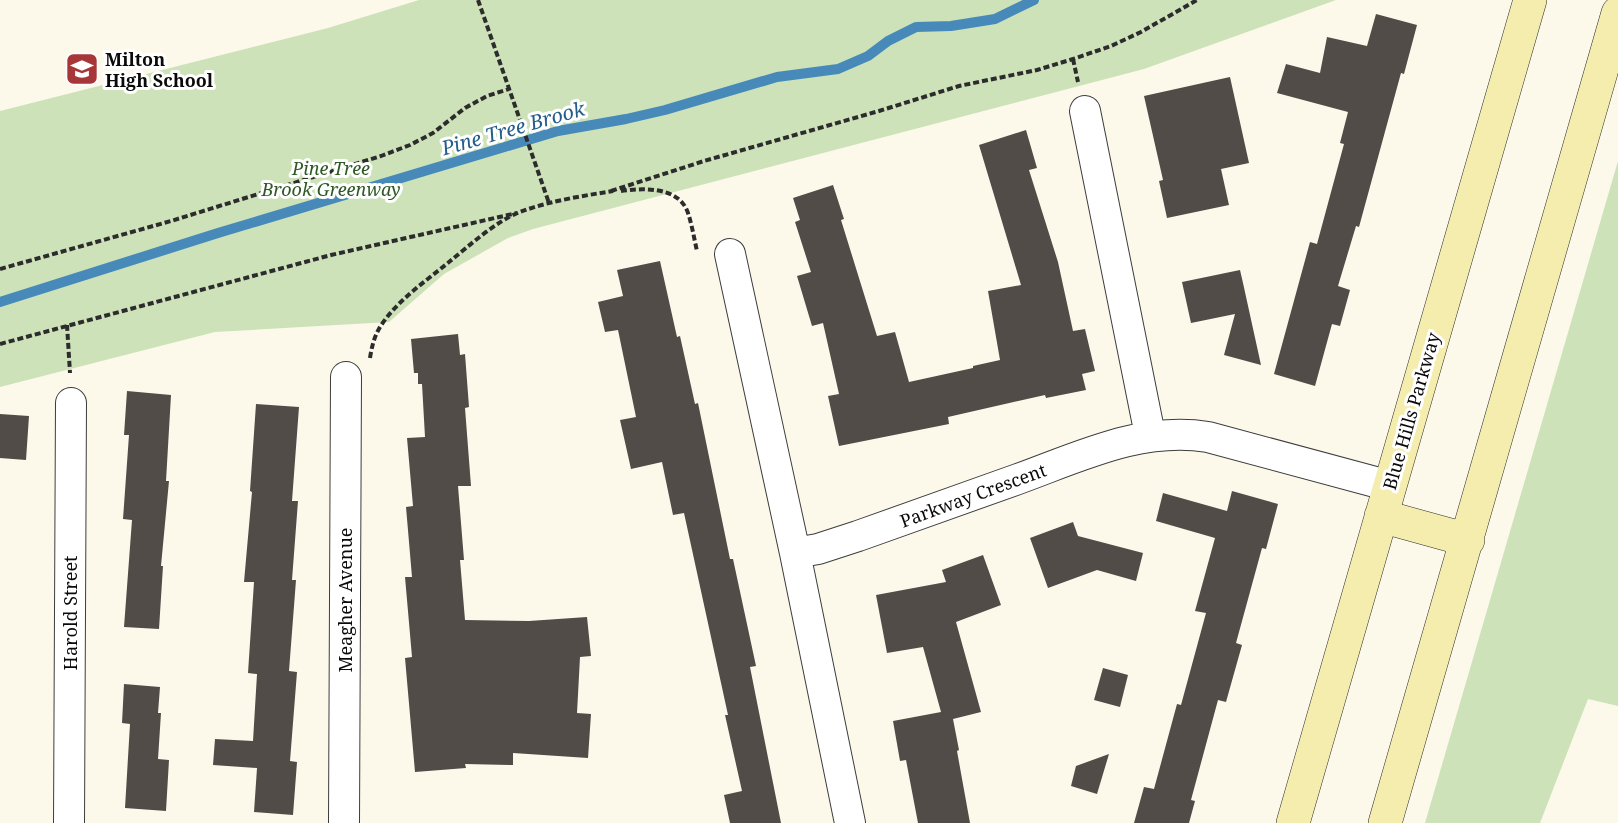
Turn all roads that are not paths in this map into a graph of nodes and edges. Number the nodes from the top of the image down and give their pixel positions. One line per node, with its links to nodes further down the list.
1 (1530, 0): 8 (main road, Blue Hills Parkway)
2 (1618, 13): 9 (main road)
3 (1084, 111): 7 (street)
4 (730, 254): 10 (street)
5 (346, 377): 12 (street, Meagher Avenue)
6 (71, 403): 11 (street, Harold Street)
7 (1150, 435): 8 (street, Parkway Crescent); 10 (street, Parkway Crescent)
8 (1385, 501): 9 (main road); 14 (main road, Blue Hills Parkway)
9 (1468, 540): 15 (main road)
10 (795, 553): 13 (street)
11 (69, 823)
12 (344, 823)
13 (850, 823)
14 (1293, 823)
15 (1385, 823)

